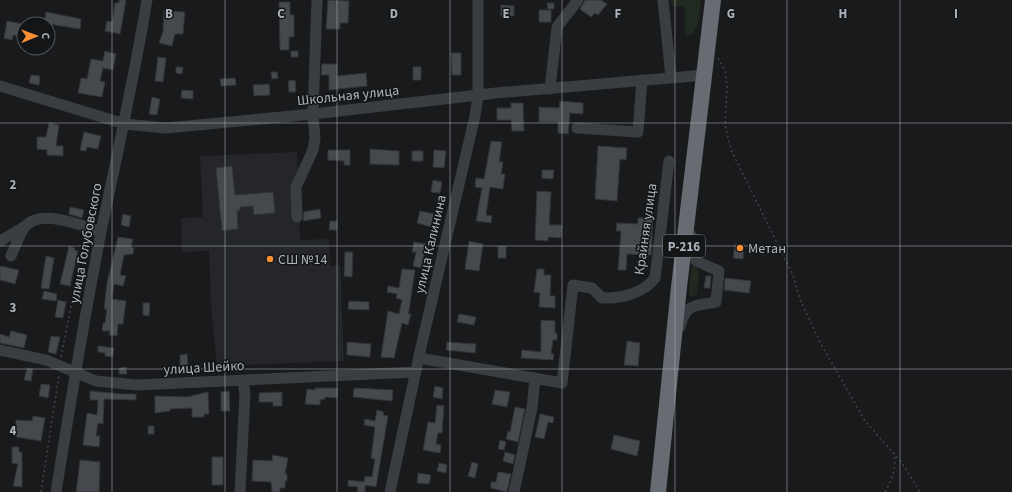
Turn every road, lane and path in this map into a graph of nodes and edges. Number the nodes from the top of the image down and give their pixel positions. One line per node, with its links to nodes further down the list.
1 (147, 0): 15 (street, улица Голубовского)
2 (317, 0): 14 (street)
3 (478, 0): 13 (street, улица Калинина)
4 (578, 0): 12 (street)
5 (663, 0): 9 (street)
6 (713, 0): 8 (highway, Р-216)
7 (717, 56): 31 (path)
8 (705, 75): 9 (street, Школьная улица); 18 (highway, Р-216)
9 (671, 77): 10 (street, Школьная улица)
10 (642, 80): 12 (street, Школьная улица); 16 (street)
11 (0, 86): 15 (street, Школьная улица)
12 (550, 89): 13 (street, Школьная улица)
13 (478, 96): 14 (street, Школьная улица); 26 (street, улица Калинина)
14 (313, 114): 15 (street, Школьная улица); 19 (street)
15 (125, 124): 21 (street, улица Голубовского)
16 (577, 128)
17 (669, 161): 29 (street, Крайняя улица)
18 (690, 198): 25 (highway, Р-216); 25 (street)
19 (297, 217)
20 (25, 227): 21 (street); 22 (street); 23 (street)
21 (101, 232): 28 (street, улица Голубовского)
22 (0, 240)
23 (11, 256)
24 (0, 350): 28 (street, улица Шейко)
25 (672, 352): 36 (highway, Р-216)
26 (419, 358): 27 (street, улица Калинина); 29 (street)
27 (416, 372): 30 (street, улица Шейко); 34 (street, улица Калинина)
28 (75, 373): 30 (street, улица Шейко); 32 (street, улица Голубовского)
29 (535, 378): 35 (street)
30 (243, 381): 33 (street)
31 (892, 450): 37 (path); 38 (path)
32 (56, 492)
33 (240, 492)
34 (390, 492)
35 (514, 492)
36 (658, 492)
37 (885, 492)
38 (920, 492)

